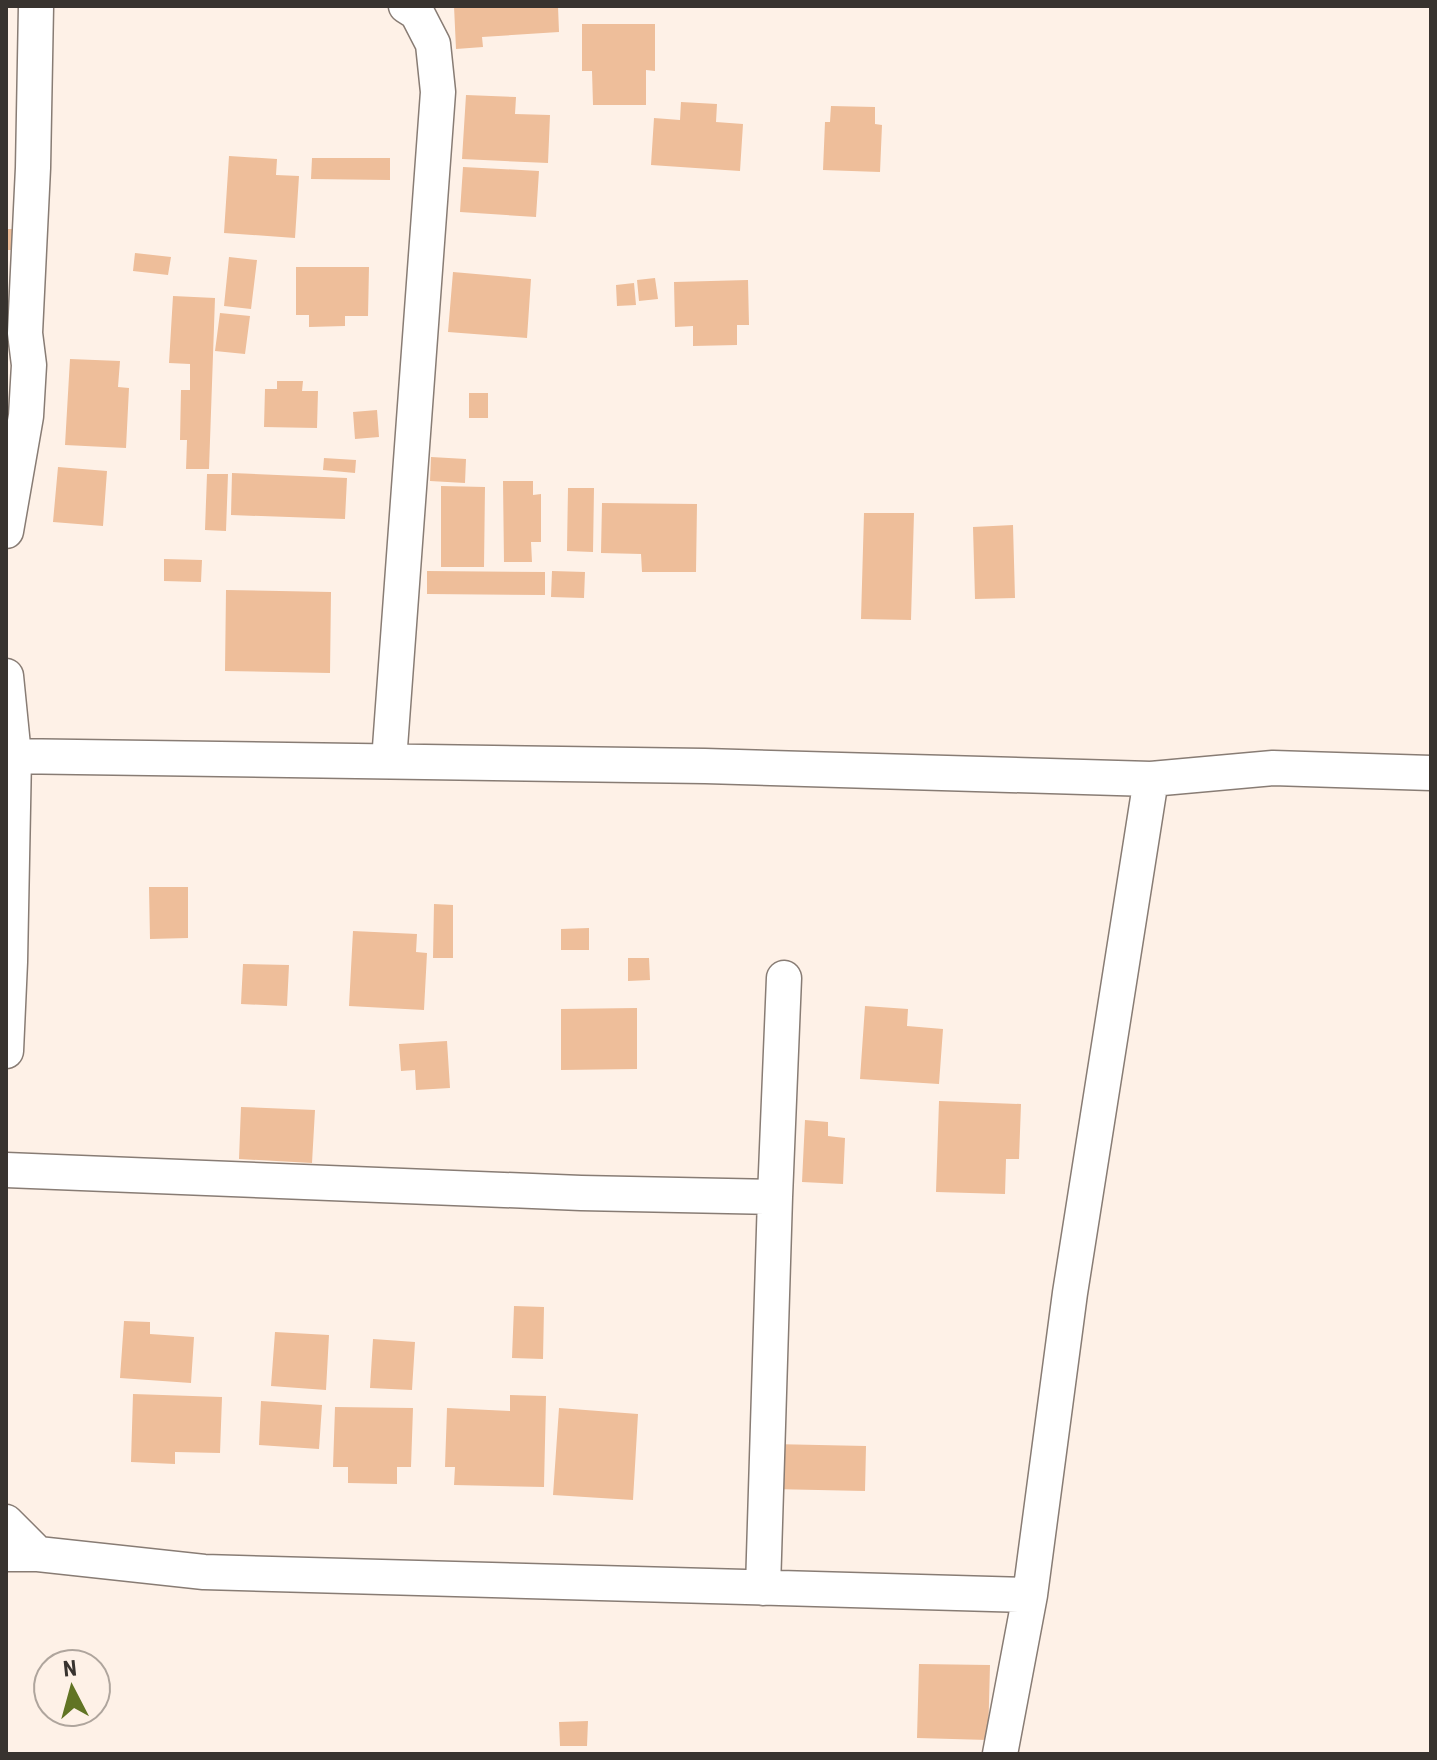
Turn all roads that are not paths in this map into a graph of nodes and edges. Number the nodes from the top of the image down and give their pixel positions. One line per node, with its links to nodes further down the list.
1 (36, 6): 3 (street)
2 (406, 6): 6 (street)
3 (6, 531)
4 (6, 676): 5 (street)
5 (10, 756): 6 (street); 10 (street)
6 (389, 761): 8 (street)
7 (1431, 773): 8 (street)
8 (1151, 779): 16 (street)
9 (784, 978): 12 (street)
10 (6, 1051)
11 (6, 1170): 12 (street)
12 (775, 1197): 15 (street)
13 (6, 1522): 14 (street)
14 (22, 1554): 15 (street)
15 (763, 1588): 16 (street)
16 (1030, 1595): 17 (street)
17 (1000, 1754)

